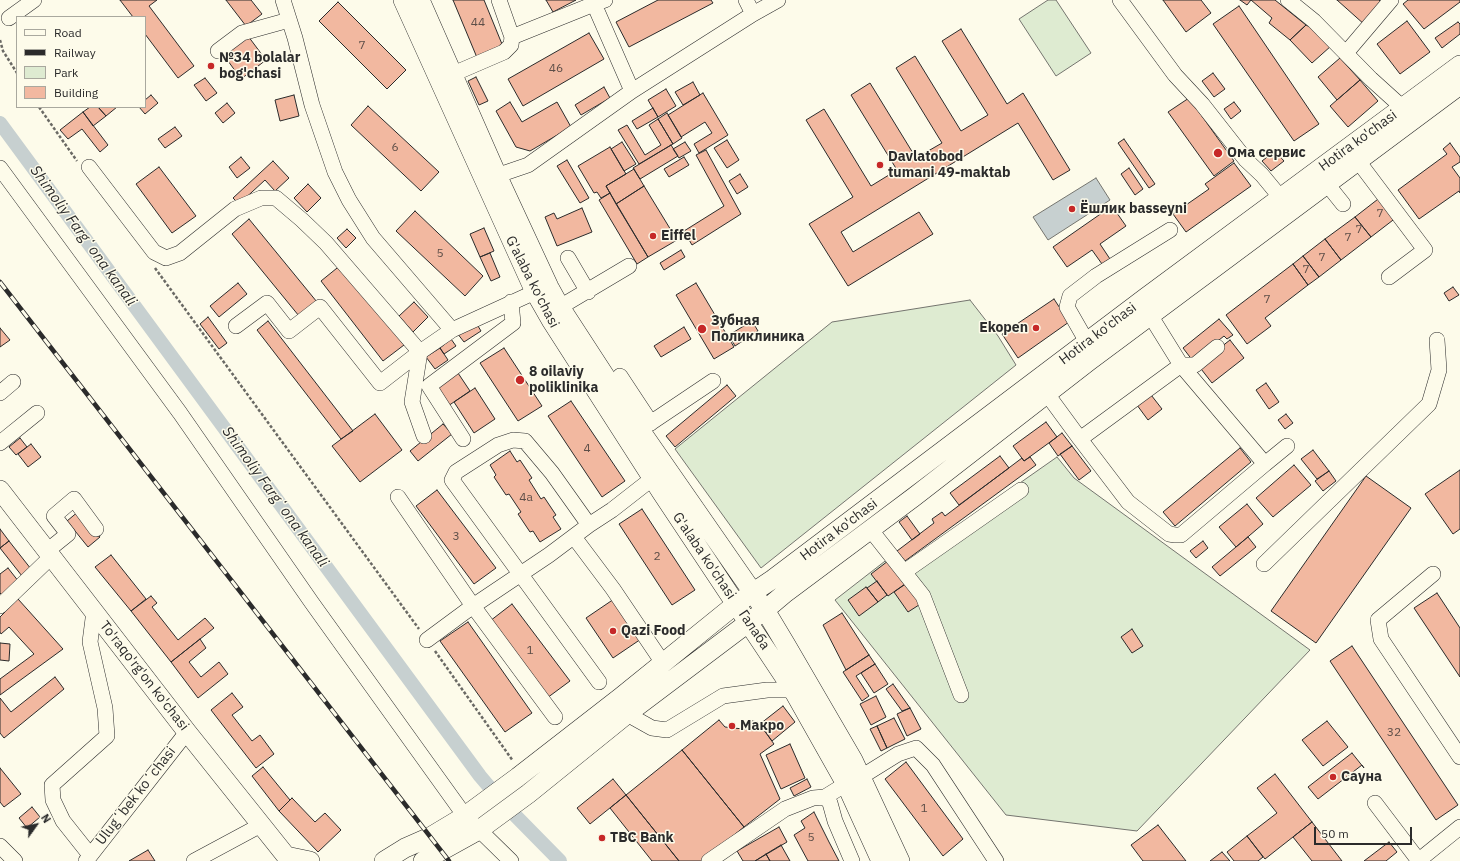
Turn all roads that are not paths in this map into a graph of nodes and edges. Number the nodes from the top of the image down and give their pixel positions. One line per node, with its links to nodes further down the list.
1 (34, 0): 13 (street)
2 (283, 0): 14 (street)
3 (403, 0): 26 (main road, G'alaba ko'chasi)
4 (420, 0): 19 (main road, G'alaba ko'chasi)
5 (499, 0): 15 (street)
6 (746, 0): 12 (street)
7 (778, 0): 12 (street)
8 (1120, 0): 28 (street)
9 (1288, 0): 17 (street)
10 (1391, 0): 17 (street)
11 (597, 1): 15 (street); 21 (street)
12 (754, 14): 21 (street)
13 (9, 18)
14 (289, 20): 16 (street); 40 (street)
15 (512, 37): 19 (street)
16 (218, 51)
17 (1346, 53): 22 (street)
18 (1460, 65): 22 (main road, Hotira ko'chasi)
19 (453, 74): 26 (main road, G'alaba ko'chasi)
20 (1460, 85): 23 (main road, Hotira ko'chasi)
21 (632, 91): 26 (street)
22 (1404, 108): 27 (main road, Hotira ko'chasi)
23 (1358, 161): 27 (main road, Hotira ko'chasi); 33 (street)
24 (84, 165): 44 (street)
25 (0, 168): 92 (street)
26 (490, 178): 34 (main road, G'alaba ko'chasi); 37 (main road, G'alaba ko'chasi)
27 (1315, 186): 28 (main road, Hotira ko'chasi); 29 (street); 38 (main road, Hotira ko'chasi)
28 (1281, 198): 42 (main road, Hotira ko'chasi)
29 (1343, 204)
30 (1170, 230): 42 (street)
31 (568, 258): 35 (street)
32 (629, 266): 35 (street)
33 (1389, 277)
34 (534, 292): 36 (street); 59 (main road, G'alaba ko'chasi)
35 (588, 292): 37 (street)
36 (511, 302): 40 (street); 54 (street)
37 (560, 307): 52 (main road, G'alaba ko'chasi)
38 (1150, 315): 45 (street); 50 (main road, Hotira ko'chasi)
39 (236, 326): 44 (street)
40 (452, 330): 44 (street)
41 (1437, 340): 68 (street)
42 (1087, 342): 72 (main road, Hotira ko'chasi)
43 (1217, 347): 45 (street)
44 (420, 352): 53 (street)
45 (1181, 365): 55 (street); 58 (street)
46 (620, 376): 52 (street)
47 (713, 381): 52 (street)
48 (13, 382): 49 (street)
49 (0, 392)
50 (1047, 394): 55 (street); 65 (main road, Hotira ko'chasi)
51 (38, 413): 56 (street)
52 (645, 426): 72 (main road, G'alaba ko'chasi)
53 (424, 436)
54 (463, 439)
55 (1080, 439): 58 (street)
56 (0, 443)
57 (1287, 446): 58 (street)
58 (1264, 464)
59 (652, 478): 63 (street); 73 (main road, G'alaba ko'chasi)
60 (0, 490): 67 (main road, To'raqo'rg'on ko'chasi)
61 (1021, 490): 69 (street)
62 (398, 497): 75 (street)
63 (589, 525): 66 (street); 70 (street)
64 (96, 529): 67 (street)
65 (870, 529): 69 (street); 76 (main road, Hotira ko'chasi)
66 (574, 537): 70 (street); 81 (street)
67 (49, 554): 74 (street); 77 (main road, To'raqo'rg'on ko'chasi)
68 (1264, 564)
69 (904, 572): 84 (street)
70 (520, 574): 75 (street); 82 (street)
71 (1433, 574): 88 (street)
72 (752, 593): 73 (main road, Hotira ko'chasi); 76 (main road, Галаба)
73 (736, 604): 78 (main road, Галаба); 81 (main road, Hotira ko'chasi)
74 (0, 606)
75 (473, 606): 79 (street); 86 (street)
76 (765, 610): 78 (main road, Hotira ko'chasi); 80 (main road, Галаба)
77 (94, 611): 87 (main road, To'raqo'rg'on ko'chasi); 97 (street)
78 (748, 622): 80 (main road, Галаба); 85 (main road, Hotira ko'chasi)
79 (427, 640)
80 (779, 650): 83 (main road); 89 (main road)
81 (663, 663): 92 (main road, Hotira ko'chasi)
82 (599, 682)
83 (793, 690): 85 (street); 89 (main road)
84 (961, 695)
85 (627, 714): 95 (main road, Hotira ko'chasi)
86 (555, 717)
87 (187, 732): 93 (main road, To'raqo'rg'on ko'chasi); 97 (street, Ulugʻbek koʻchasi)
88 (1460, 757)
89 (854, 780): 90 (street); 99 (main road); 108 (street)
90 (825, 797): 106 (street); 107 (street)
91 (1375, 803): 109 (street)
92 (465, 816): 95 (street); 103 (main road, Hotira ko'chasi)
93 (261, 825): 98 (main road, To'raqo'rg'on ko'chasi); 101 (street)
94 (1460, 827): 109 (street)
95 (479, 830): 104 (main road, Hotira ko'chasi); 105 (street)
96 (0, 846): 100 (street)
97 (88, 858)
98 (288, 859): 102 (main road)
99 (886, 859)
100 (15, 861)
101 (194, 861)
102 (310, 861)
103 (381, 861)
104 (423, 861)
105 (512, 861)
106 (709, 861)
107 (852, 861)
108 (994, 861)
109 (1418, 861)

